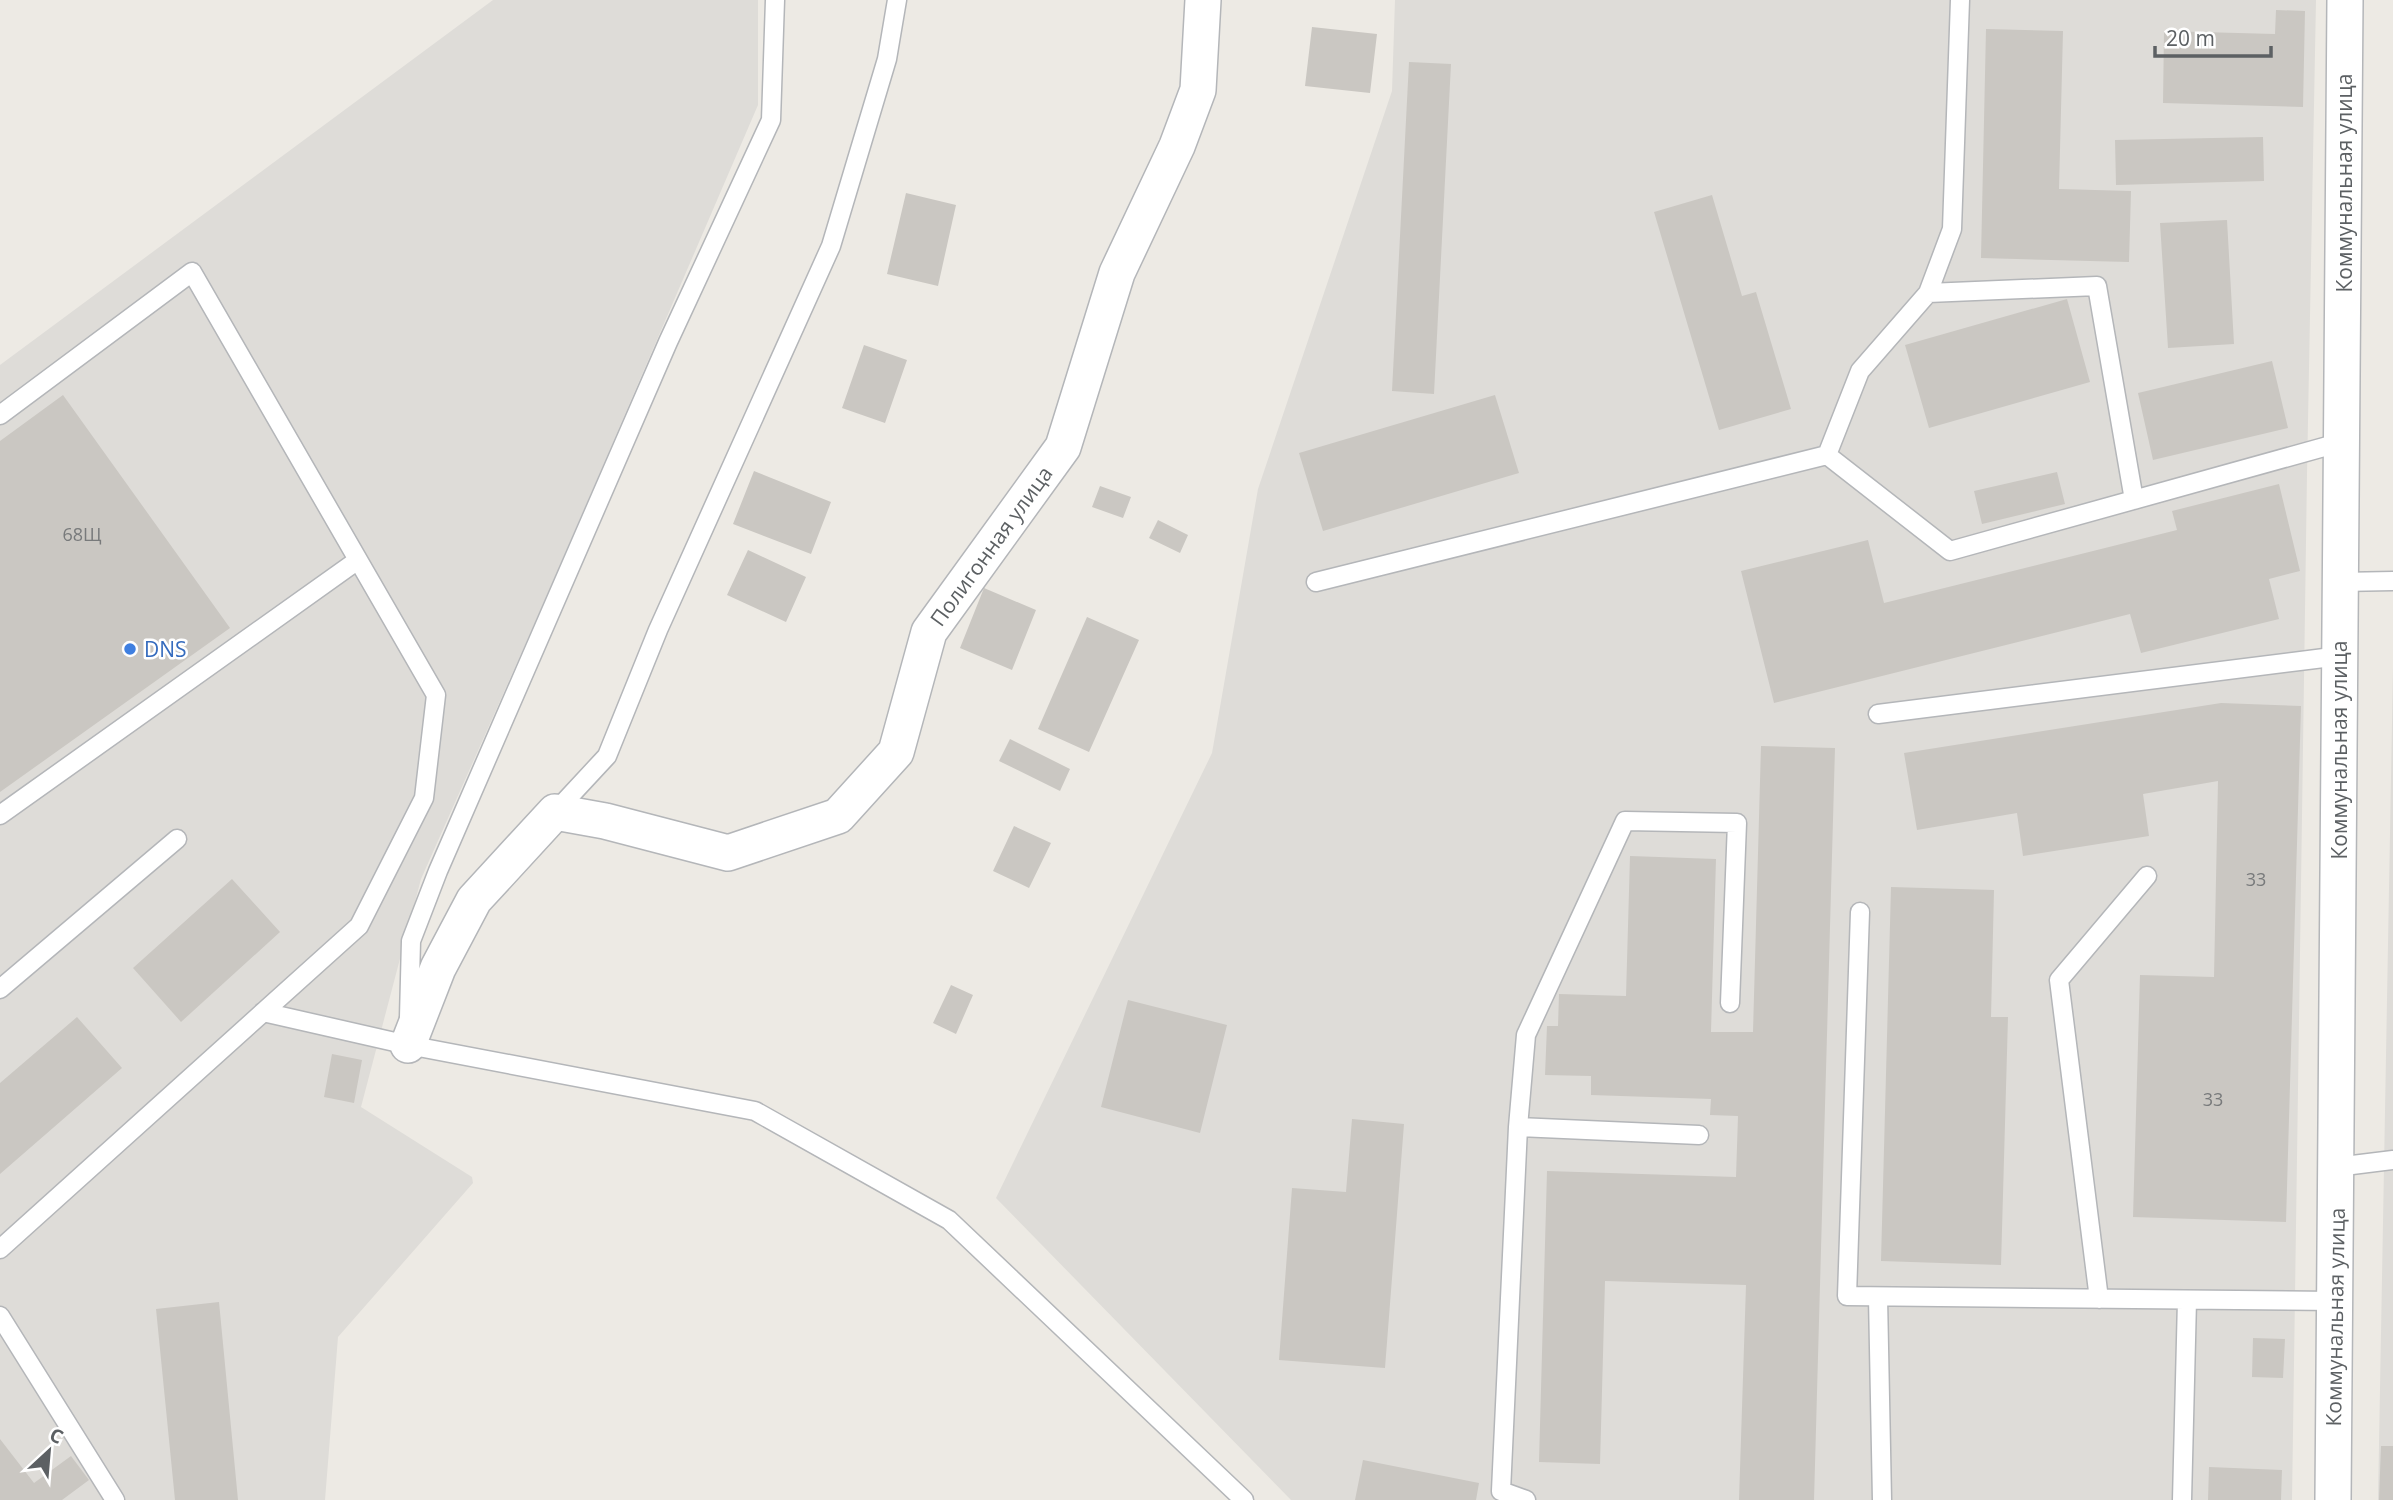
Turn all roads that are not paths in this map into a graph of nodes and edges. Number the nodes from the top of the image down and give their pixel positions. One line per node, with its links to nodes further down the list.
1 (775, 0): 25 (lane)
2 (897, 0): 17 (lane)
3 (1203, 0): 17 (street, Полигонная улица)
4 (1960, 0): 6 (lane)
5 (2345, 0): 8 (street, Коммунальная улица)
6 (1928, 293): 9 (lane); 10 (lane)
7 (0, 415): 11 (lane)
8 (2342, 442): 10 (lane); 14 (street, Коммунальная улица)
9 (1827, 455): 10 (lane); 13 (lane)
10 (2134, 500)
11 (358, 560): 18 (lane); 24 (lane)
12 (2393, 581): 14 (lane)
13 (1316, 582)
14 (2340, 582): 15 (street, Коммунальная улица)
15 (2340, 656): 16 (lane); 29 (street, Коммунальная улица)
16 (1878, 714)
17 (555, 813): 25 (street)
18 (0, 816)
19 (177, 839): 22 (lane)
20 (2147, 876): 32 (lane)
21 (1860, 912): 31 (lane)
22 (0, 989)
23 (1730, 1003): 26 (lane)
24 (263, 1012): 25 (lane); 30 (lane)
25 (408, 1045): 37 (lane)
26 (1518, 1127): 27 (lane); 38 (lane)
27 (1699, 1135)
28 (2393, 1160): 29 (lane)
29 (2336, 1167): 34 (street, Коммунальная улица)
30 (0, 1249)
31 (1878, 1297): 32 (lane); 39 (lane)
32 (2099, 1299): 33 (lane)
33 (2187, 1300): 34 (lane); 40 (lane)
34 (2335, 1301): 41 (street, Коммунальная улица)
35 (0, 1317): 36 (lane)
36 (115, 1500)
37 (1244, 1500)
38 (1526, 1500)
39 (1882, 1500)
40 (2182, 1500)
41 (2333, 1500)

